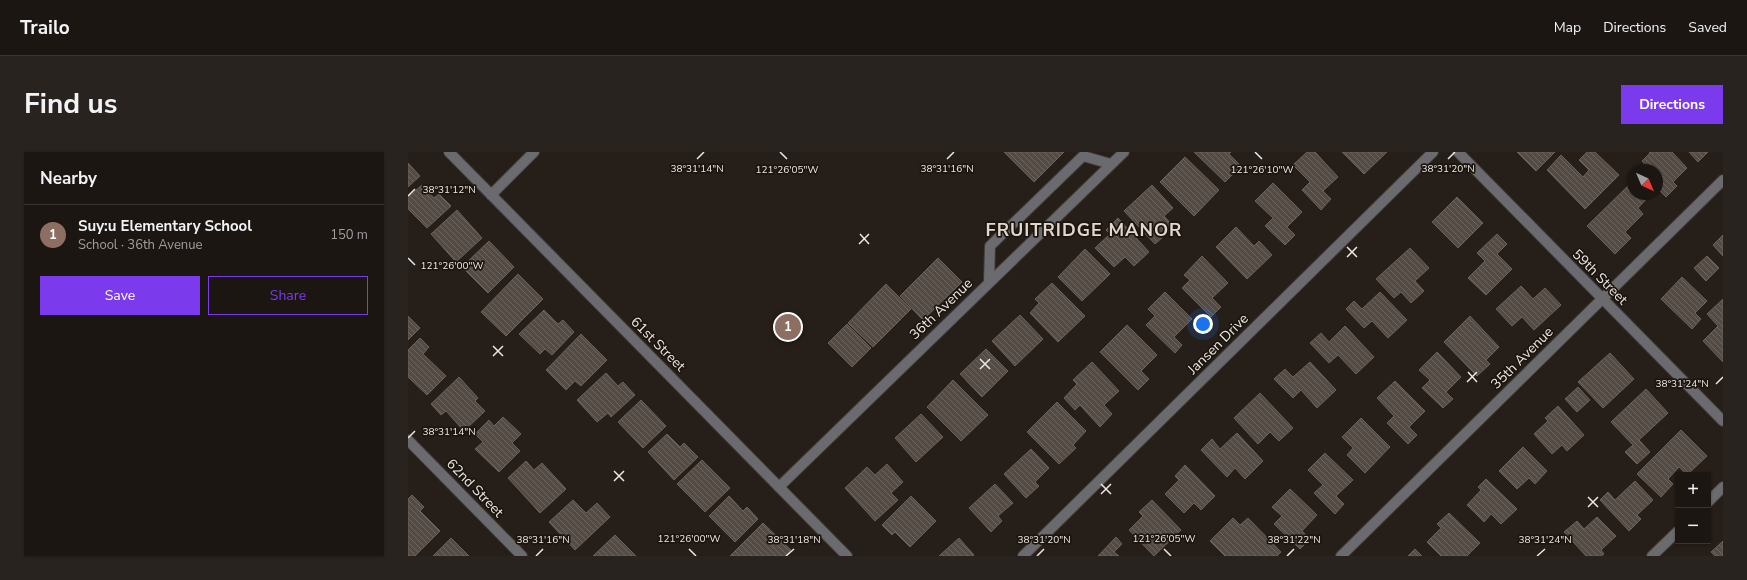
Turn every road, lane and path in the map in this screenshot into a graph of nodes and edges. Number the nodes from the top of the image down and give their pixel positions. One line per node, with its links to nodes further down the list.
1 (449, 152): 8 (street, 61st Street)
2 (534, 152): 8 (street)
3 (1124, 152): 6 (street, 36th Avenue)
4 (1433, 152): 19 (street, Jansen Drive)
5 (1458, 152): 10 (street, 59th Street)
6 (1111, 164): 9 (street, 36th Avenue); 9 (street)
7 (1723, 180): 10 (street, 35th Avenue)
8 (491, 194): 13 (street, 61st Street)
9 (989, 282): 13 (street, 36th Avenue)
10 (1602, 299): 11 (street, 59th Street); 20 (street, 35th Avenue)
11 (1723, 421)
12 (408, 440): 17 (street, 62nd Street)
13 (779, 487): 18 (street, 61st Street)
14 (1723, 487): 15 (street)
15 (1711, 499)
16 (1675, 534): 21 (street)
17 (522, 556)
18 (847, 556)
19 (1023, 556)
20 (1341, 556)
21 (1652, 556)

